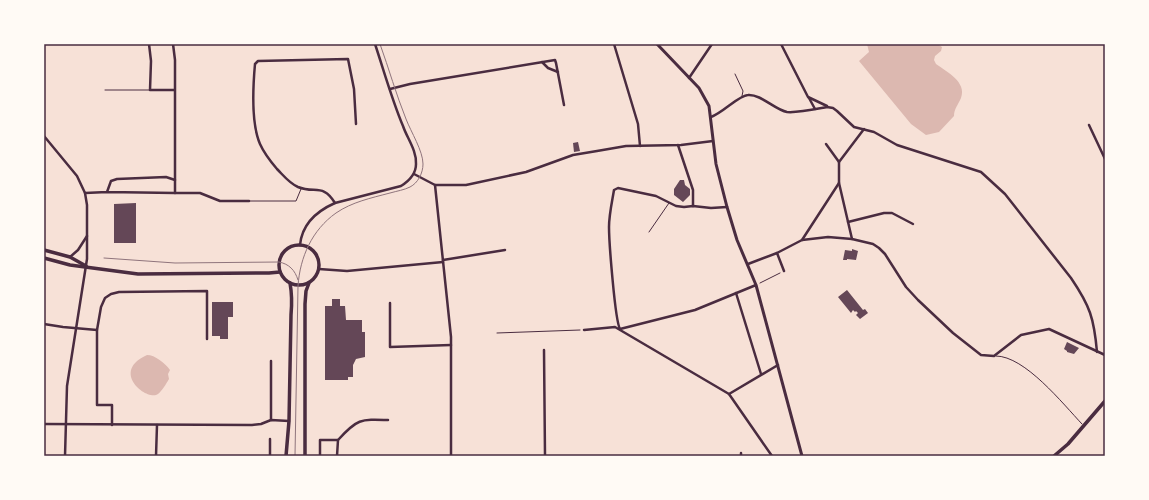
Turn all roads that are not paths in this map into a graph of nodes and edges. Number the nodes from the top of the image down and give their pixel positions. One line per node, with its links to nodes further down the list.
1 (149, 44): 14 (street)
2 (173, 44): 15 (street)
3 (375, 44): 12 (street)
4 (614, 44): 29 (street)
5 (657, 44): 11 (street)
6 (712, 44): 11 (street)
7 (781, 44): 17 (street)
8 (542, 62): 9 (street); 9 (street); 12 (street)
9 (558, 72): 18 (street)
10 (735, 74): 16 (lane)
11 (689, 78): 21 (street)
12 (390, 89): 32 (street)
13 (105, 90): 14 (lane)
14 (150, 90): 15 (street)
15 (174, 90): 33 (street)
16 (742, 96): 20 (street); 21 (street)
17 (808, 97): 19 (street); 20 (street)
18 (564, 105)
19 (827, 107): 20 (street); 24 (street)
20 (815, 109)
21 (711, 117): 26 (street)
22 (356, 124): 36 (street)
23 (1089, 125): 30 (street)
24 (864, 128): 31 (street); 76 (street)
25 (44, 136): 38 (street)
26 (713, 141): 28 (street); 44 (street)
27 (826, 144): 31 (street)
28 (680, 145): 29 (street); 43 (street)
29 (640, 146): 35 (street)
30 (1105, 159)
31 (839, 162): 34 (street)
32 (414, 174): 35 (street); 42 (street)
33 (175, 180): 37 (street); 39 (street)
34 (839, 183): 45 (street); 50 (street)
35 (435, 185): 57 (street)
36 (302, 188): 40 (lane); 42 (street)
37 (107, 192): 38 (street); 39 (street)
38 (85, 193): 48 (street)
39 (175, 193): 40 (street)
40 (249, 201)
41 (670, 202): 43 (street); 47 (lane); 70 (street)
42 (335, 203): 51 (street)
43 (693, 206): 44 (street)
44 (727, 207): 58 (street)
45 (848, 222): 46 (street); 49 (street)
46 (913, 224)
47 (649, 232)
48 (87, 236): 55 (street); 59 (street)
49 (852, 239): 50 (street); 78 (street)
50 (802, 240): 54 (street)
51 (300, 245): 60 (main road); 62 (main road)
52 (44, 250): 55 (main road)
53 (505, 250): 57 (street)
54 (777, 253): 58 (street); 61 (street)
55 (70, 257): 59 (main road)
56 (44, 258): 59 (main road)
57 (443, 261): 60 (street); 74 (street)
58 (748, 264): 65 (street)
59 (86, 266): 62 (main road); 69 (street)
60 (319, 269): 64 (main road)
61 (784, 271)
62 (280, 272): 63 (main road)
63 (290, 283): 64 (main road); 86 (main road)
64 (309, 283): 98 (main road)
65 (756, 285): 66 (street); 80 (street)
66 (736, 292): 70 (street); 81 (street)
67 (390, 303): 74 (street)
68 (44, 324): 69 (street)
69 (76, 328): 71 (street); 88 (street)
70 (620, 329): 72 (street); 82 (street)
71 (97, 330): 73 (street); 89 (street)
72 (584, 330)
73 (207, 339)
74 (451, 345): 101 (street)
75 (544, 350): 102 (street)
76 (1097, 352): 77 (street); 78 (street)
77 (1105, 355)
78 (994, 356): 91 (lane)
79 (271, 361): 84 (street)
80 (778, 365): 81 (street); 104 (street)
81 (762, 374): 82 (street)
82 (729, 394): 103 (street)
83 (1105, 401): 91 (main road)
84 (272, 420): 86 (street); 90 (street)
85 (388, 420): 93 (street)
86 (289, 421): 97 (main road)
87 (44, 424): 88 (street)
88 (65, 424): 89 (street); 94 (street)
89 (112, 425): 90 (street)
90 (157, 425): 95 (street)
91 (1084, 426): 105 (main road)
92 (270, 439): 96 (street)
93 (338, 440): 99 (street); 100 (street)
94 (65, 456)
95 (156, 456)
96 (270, 456)
97 (286, 456)
98 (305, 456)
99 (320, 456)
100 (337, 456)
101 (452, 456)
102 (545, 456)
103 (772, 456)
104 (802, 456)
105 (1054, 456)

